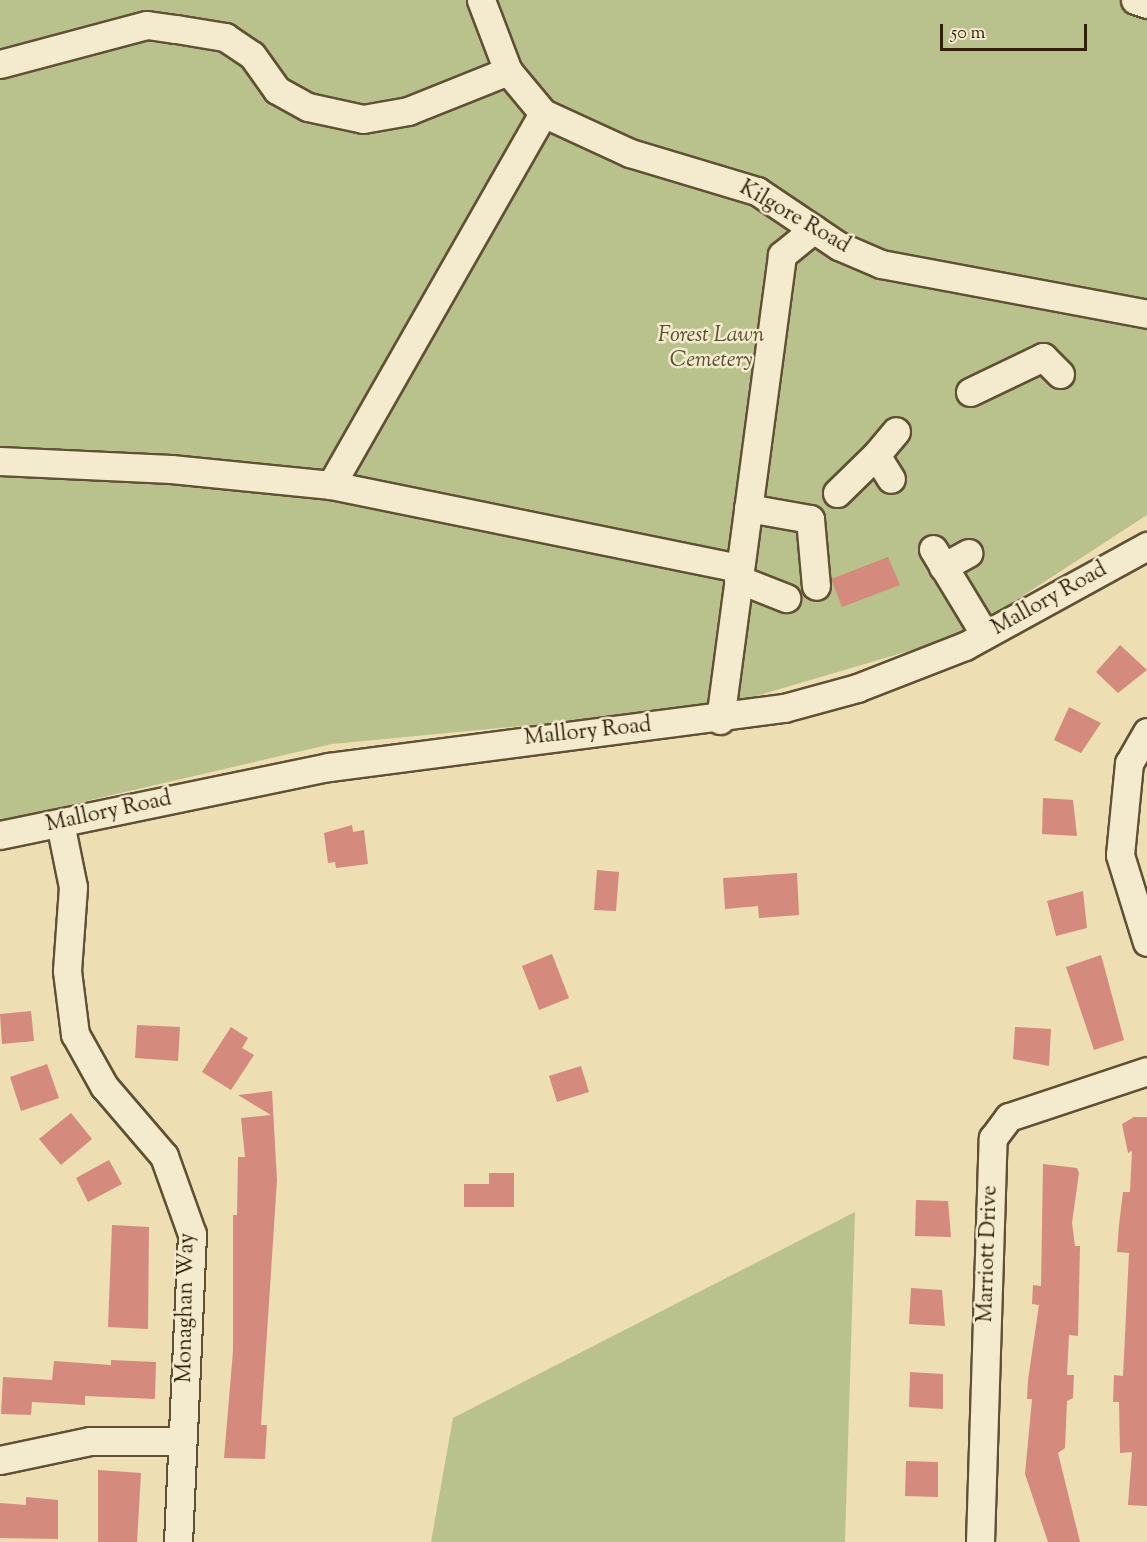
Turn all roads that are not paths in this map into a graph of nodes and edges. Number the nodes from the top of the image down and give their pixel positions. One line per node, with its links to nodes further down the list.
1 (481, 0): 5 (street, Kilgore Road)
2 (1135, 0): 3 (street)
3 (1147, 4)
4 (0, 64): 5 (street)
5 (507, 71): 6 (street, Kilgore Road)
6 (543, 113): 7 (street, Kilgore Road); 15 (street)
7 (814, 229): 8 (street, Kilgore Road); 17 (street)
8 (1147, 314)
9 (1060, 374): 10 (street)
10 (970, 392)
11 (896, 431): 12 (street)
12 (876, 455): 14 (street); 16 (street)
13 (0, 461): 15 (street)
14 (891, 479)
15 (331, 485): 20 (street)
16 (837, 493)
17 (748, 508): 20 (street); 21 (street)
18 (1147, 546): 23 (street, Mallory Road)
19 (968, 553): 23 (street)
20 (739, 574): 22 (street); 24 (street)
21 (816, 586)
22 (786, 598)
23 (985, 635): 24 (street, Mallory Road)
24 (720, 720): 27 (street, Mallory Road)
25 (1147, 732): 29 (street)
26 (0, 816): 28 (street)
27 (60, 823): 28 (street, Mallory Road); 31 (street, Monaghan Way)
28 (12, 833)
29 (1147, 942)
30 (1147, 1071): 34 (street, Marriott Drive)
31 (182, 1441): 32 (street); 33 (street, Monaghan Way)
32 (0, 1460)
33 (178, 1542)
34 (980, 1542)

